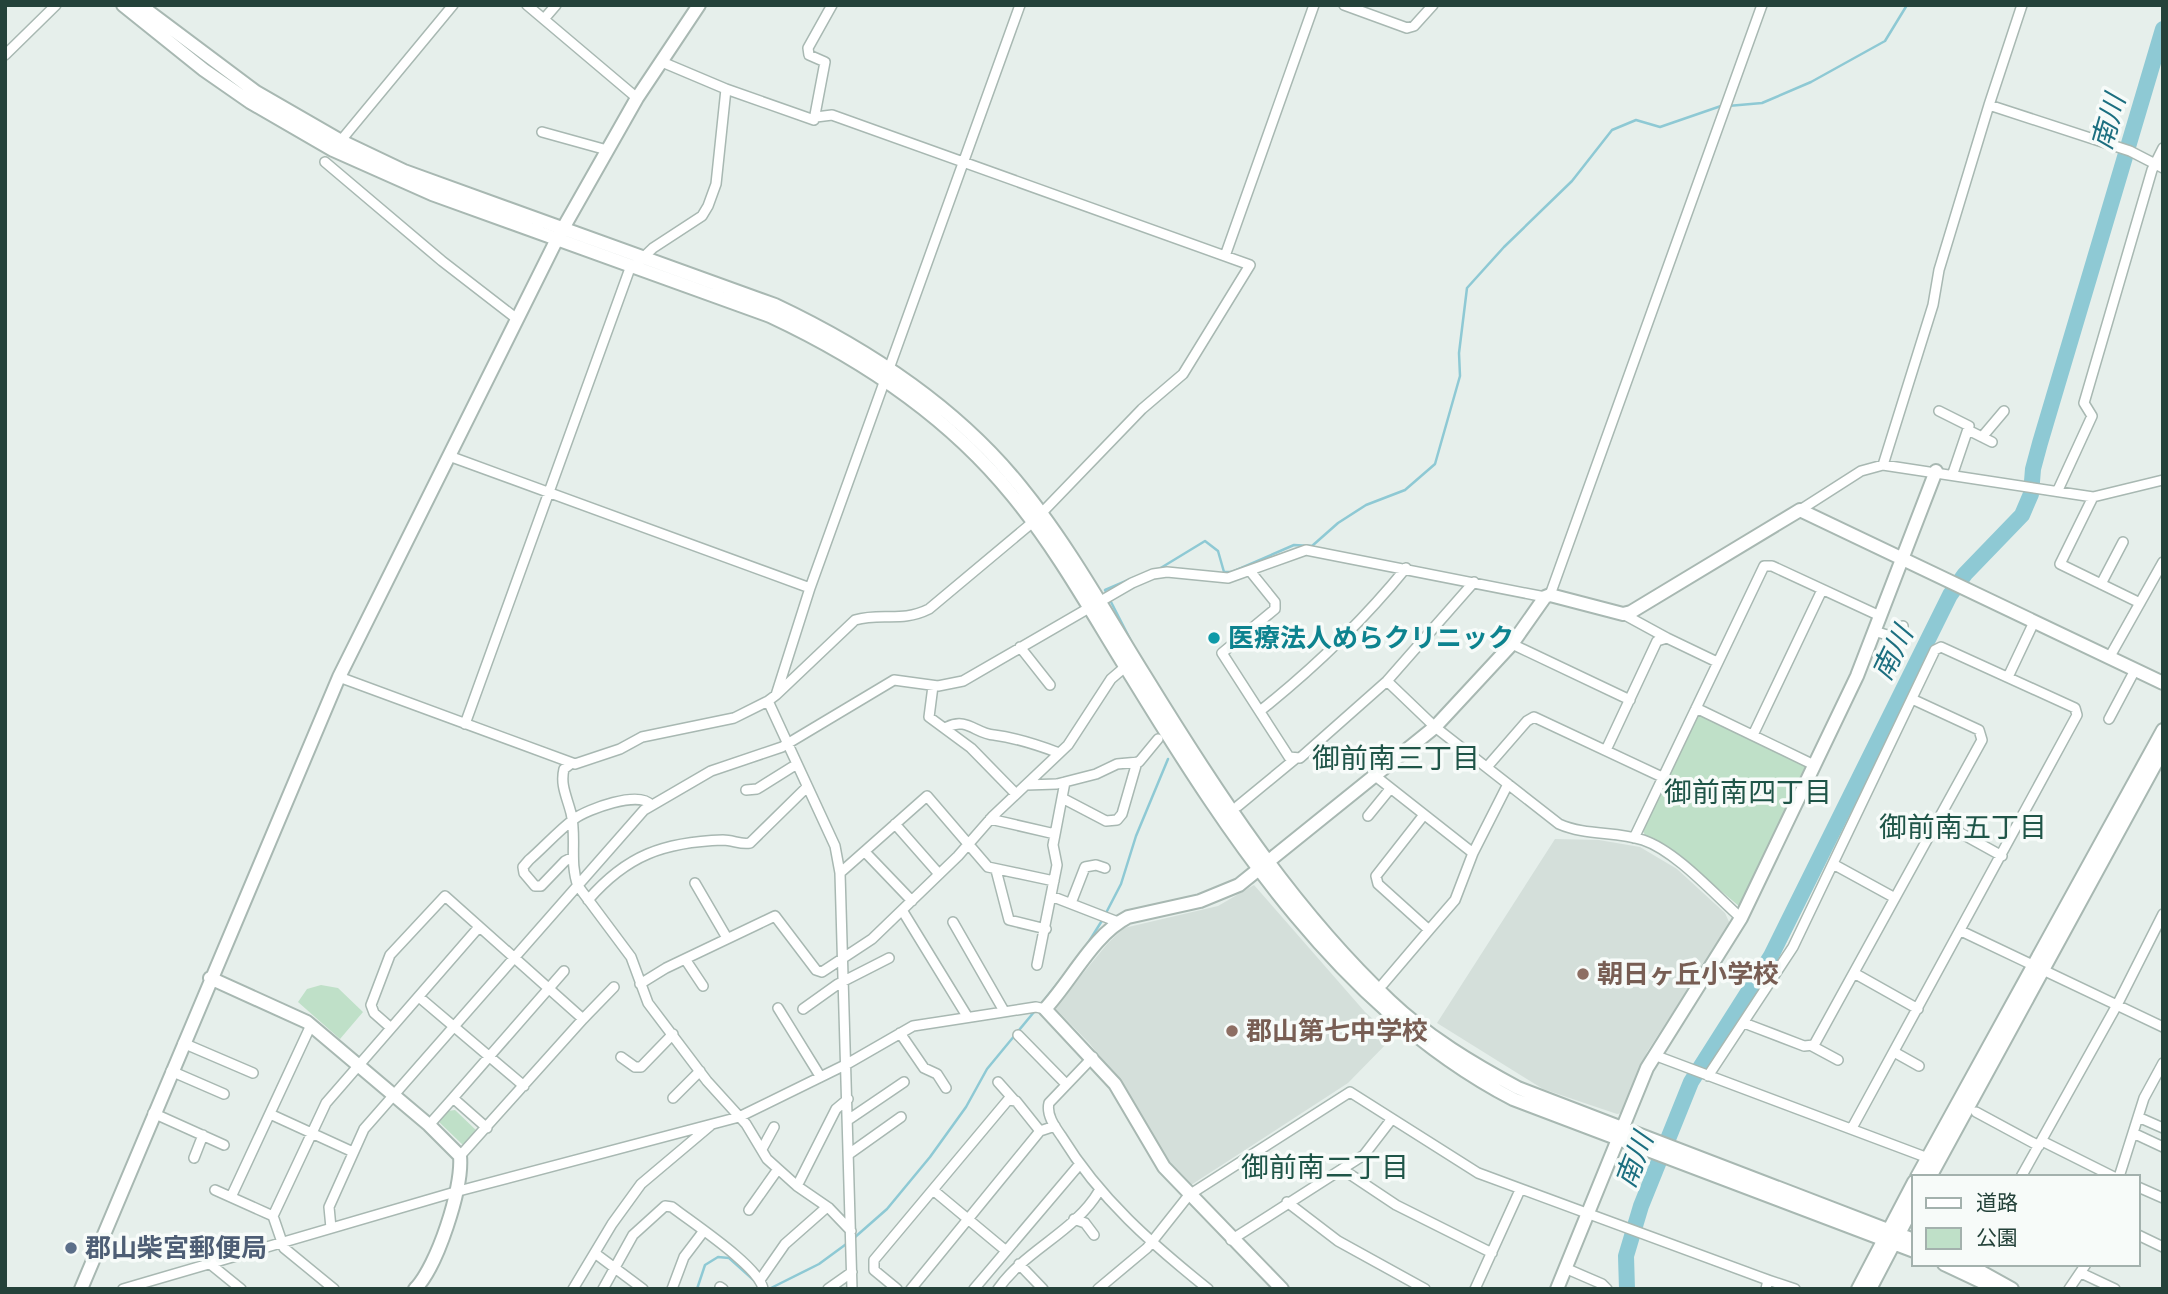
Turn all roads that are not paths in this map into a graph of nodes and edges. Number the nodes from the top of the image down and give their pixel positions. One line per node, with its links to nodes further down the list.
1 (56, 5): 16 (street)
2 (123, 5): 23 (street)
3 (141, 5): 23 (street)
4 (453, 5): 23 (street)
5 (527, 5): 15 (street)
6 (556, 5): 15 (street)
7 (699, 5): 17 (street)
8 (832, 5): 21 (street)
9 (1020, 5): 27 (street)
10 (1314, 5): 30 (street)
11 (1344, 5): 12 (street)
12 (1433, 5)
13 (1762, 5): 58 (street)
14 (2022, 5): 20 (street)
15 (544, 19): 19 (street)
16 (5, 55)
17 (662, 62): 18 (street); 19 (street)
18 (726, 89): 21 (street); 31 (street)
19 (637, 98): 25 (street)
20 (1989, 105): 28 (street); 40 (street)
21 (816, 117): 27 (street)
22 (542, 132): 25 (street)
23 (337, 146): 29 (street)
24 (2163, 148): 28 (street)
25 (607, 150): 29 (street)
26 (325, 162): 32 (street)
27 (963, 162): 30 (street); 33 (street)
28 (2159, 166): 44 (street)
29 (560, 234): 31 (street); 32 (street)
30 (1225, 256): 48 (street)
31 (640, 261): 33 (street); 45 (street)
32 (517, 319): 39 (street)
33 (888, 374): 48 (street); 56 (street)
34 (1939, 411): 36 (street)
35 (2004, 411): 37 (street)
36 (1968, 430): 37 (street); 42 (street)
37 (1982, 437): 38 (street)
38 (1992, 442)
39 (449, 456): 45 (street); 73 (street)
40 (1883, 465): 41 (street); 47 (street)
41 (1936, 471): 42 (street); 50 (street)
42 (1953, 474): 44 (street)
43 (2163, 480): 46 (street)
44 (2054, 490): 46 (street)
45 (550, 493): 56 (street); 85 (street)
46 (2093, 497): 55 (street)
47 (1800, 510): 50 (street); 61 (street)
48 (1037, 517): 60 (street); 79 (street)
49 (2123, 542): 55 (street)
50 (1902, 559): 62 (street); 63 (street)
51 (2163, 562): 59 (street)
52 (1406, 568): 53 (street); 54 (street); 83 (street)
53 (1250, 571): 60 (street); 83 (street)
54 (1474, 582): 58 (street); 75 (street)
55 (2101, 584): 59 (street)
56 (810, 588): 79 (street)
57 (1822, 590): 62 (street); 70 (street); 89 (street)
58 (1548, 596): 61 (street); 67 (street)
59 (2140, 603): 69 (street)
60 (1095, 605): 68 (street); 71 (street); 126 (street)
61 (1623, 614): 66 (street)
62 (1880, 616): 65 (street)
63 (2034, 622): 69 (street); 74 (street)
64 (1903, 626): 65 (street)
65 (1874, 631): 99 (street)
66 (1667, 638): 70 (street); 81 (street)
67 (1512, 644): 81 (street); 86 (street)
68 (1020, 647): 77 (street); 78 (street)
69 (2109, 658): 72 (street)
70 (1717, 662): 82 (street)
71 (1125, 667): 94 (street); 126 (street)
72 (2135, 670): 76 (street); 84 (street)
73 (339, 677): 85 (street); 158 (street)
74 (2008, 677): 80 (street); 124 (street)
75 (1387, 681): 86 (street); 95 (street)
76 (2163, 684)
77 (1050, 685)
78 (933, 686): 87 (street); 91 (street)
79 (772, 698): 91 (street); 97 (street)
80 (1912, 699): 116 (street); 127 (street)
81 (1630, 700): 92 (street)
82 (1696, 709): 89 (street); 102 (street)
83 (1260, 711): 95 (street)
84 (2109, 719)
85 (465, 723): 97 (street)
86 (1435, 726): 100 (street); 101 (street)
87 (947, 727): 94 (street); 109 (street)
88 (2163, 730): 155 (street)
89 (1753, 735): 99 (street)
90 (1158, 739): 96 (street)
91 (787, 744): 98 (street); 111 (street)
92 (1606, 750): 100 (street); 102 (street)
93 (2163, 750): 155 (street)
94 (1059, 753): 105 (street)
95 (1295, 759): 112 (street)
96 (1137, 762): 103 (street); 110 (street)
97 (572, 763): 117 (street)
98 (797, 764): 106 (street); 108 (street)
99 (1814, 765): 142 (street)
100 (1487, 767): 104 (street)
101 (1374, 775): 107 (street); 126 (street)
102 (1662, 778): 120 (street)
103 (1065, 782): 105 (street); 110 (street)
104 (1508, 784): 120 (street); 123 (street)
105 (1026, 785): 109 (street)
106 (807, 787): 130 (street); 137 (street)
107 (1390, 789): 113 (street); 114 (street)
108 (746, 790)
109 (1016, 794): 115 (street)
110 (1064, 799): 119 (street)
111 (651, 805): 117 (street); 134 (street)
112 (1238, 806)
113 (1368, 816)
114 (1423, 816): 123 (street); 147 (street)
115 (990, 819): 119 (street); 121 (street)
116 (1937, 820): 124 (street); 136 (street)
117 (572, 821): 125 (street); 125 (street)
118 (895, 824): 121 (street); 122 (street); 131 (street)
119 (1055, 834): 132 (street)
120 (1634, 838): 142 (street)
121 (969, 844): 129 (street); 131 (street)
122 (865, 852): 130 (street); 138 (street)
123 (1473, 853): 147 (street)
124 (2002, 856): 148 (street)
125 (573, 857): 134 (street)
126 (1265, 864): 144 (street); 229 (street)
127 (1833, 864): 136 (street); 174 (street)
128 (1105, 868): 139 (street)
129 (996, 870): 132 (street); 146 (street)
130 (840, 873): 150 (street)
131 (939, 874): 138 (street)
132 (1054, 881): 135 (street)
133 (695, 883): 149 (street)
134 (578, 886): 137 (street); 151 (street)
135 (1051, 896): 139 (street); 146 (street)
136 (1895, 898): 157 (street)
137 (588, 900): 160 (street)
138 (912, 901): 140 (street)
139 (1071, 903): 144 (street)
140 (902, 910): 150 (street); 172 (street)
141 (2163, 914): 166 (street)
142 (1741, 918): 185 (street)
143 (953, 922): 171 (street)
144 (1118, 922): 169 (street)
145 (479, 927): 151 (street); 165 (street); 178 (street)
146 (1046, 929): 154 (street)
147 (1429, 930): 161 (street)
148 (1961, 931): 155 (street); 170 (street)
149 (727, 938): 150 (street); 153 (street)
150 (845, 956): 159 (street)
151 (514, 957): 164 (street); 176 (street)
152 (890, 958): 159 (street)
153 (685, 959): 160 (street); 162 (street)
154 (1037, 965)
155 (2038, 969): 166 (street); 239 (street); 244 (street)
156 (564, 971): 164 (street)
157 (1854, 974): 170 (street); 183 (street)
158 (210, 978): 175 (street); 182 (street)
159 (846, 980): 168 (street); 191 (street)
160 (640, 984): 180 (street)
161 (1383, 984)
162 (703, 986)
163 (614, 987): 173 (street)
164 (550, 989): 173 (street); 186 (street)
165 (419, 997): 176 (street); 178 (street)
166 (2117, 1005): 177 (street); 231 (street)
167 (778, 1008): 197 (street)
168 (803, 1009)
169 (1045, 1009): 171 (street); 188 (street)
170 (1919, 1009): 184 (street)
171 (1004, 1011): 172 (street)
172 (967, 1016): 179 (street)
173 (583, 1019): 203 (street)
174 (1744, 1023): 183 (street); 198 (street)
175 (311, 1025): 192 (street); 213 (street)
176 (454, 1027): 186 (street); 206 (street)
177 (2163, 1027)
178 (391, 1028): 192 (street)
179 (900, 1033): 191 (street); 204 (street)
180 (673, 1034): 187 (street); 195 (street)
181 (1018, 1035): 202 (street)
182 (183, 1043): 194 (street); 196 (street)
183 (1812, 1046): 189 (street)
184 (1894, 1052): 193 (street); 224 (street)
185 (1654, 1055): 198 (street); 229 (street)
186 (489, 1056): 203 (street); 207 (street)
187 (621, 1057)
188 (1093, 1057): 202 (street); 256 (street)
189 (1838, 1060)
190 (2163, 1063): 199 (street)
191 (847, 1064): 197 (street); 209 (street)
192 (359, 1065): 206 (street); 228 (street)
193 (1919, 1066)
194 (171, 1071): 205 (street); 212 (street)
195 (700, 1071): 208 (street); 214 (street)
196 (253, 1073)
197 (820, 1076): 214 (street)
198 (1708, 1076): 224 (street)
199 (2159, 1079): 216 (street)
200 (904, 1082): 217 (street)
201 (998, 1082): 210 (street)
202 (1066, 1084): 222 (street)
203 (524, 1086): 223 (street)
204 (946, 1088)
205 (224, 1094)
206 (394, 1095): 220 (street); 235 (street)
207 (453, 1098): 220 (street); 223 (street)
208 (674, 1098)
209 (848, 1099): 217 (street); 248 (street)
210 (1014, 1100): 226 (street); 253 (street)
211 (1976, 1112): 231 (street)
212 (153, 1113): 230 (street); 293 (street)
213 (270, 1114): 228 (street); 257 (street)
214 (739, 1117): 219 (street); 234 (street)
215 (901, 1117): 236 (street)
216 (2138, 1117): 225 (street); 227 (street)
217 (848, 1120): 236 (street)
218 (1391, 1120): 242 (street); 251 (street); 256 (street)
219 (712, 1123): 255 (street); 281 (street)
220 (429, 1125): 237 (street)
221 (774, 1126): 234 (street)
222 (1055, 1126): 226 (street); 240 (street)
223 (487, 1128): 237 (street)
224 (1852, 1128): 239 (street)
225 (2163, 1129)
226 (1040, 1131): 266 (street)
227 (2133, 1133): 233 (street); 247 (street)
228 (311, 1134): 235 (street); 264 (street)
229 (1619, 1134): 263 (street); 271 (street)
230 (203, 1135): 232 (street); 238 (street)
231 (2040, 1144): 245 (street); 246 (street)
232 (224, 1145)
233 (2163, 1147)
234 (762, 1149): 241 (street)
235 (353, 1152): 267 (street)
236 (849, 1154): 268 (street)
237 (460, 1156): 255 (street)
238 (194, 1158)
239 (1928, 1158): 243 (street)
240 (1079, 1165): 254 (street); 278 (street)
241 (778, 1169): 248 (street); 262 (street)
242 (1342, 1169): 259 (street); 280 (street)
243 (1918, 1175)
244 (1931, 1175)
245 (2022, 1175)
246 (2111, 1175)
247 (2117, 1175)
248 (797, 1185): 260 (street)
249 (1912, 1187): 271 (street)
250 (2140, 1188): 258 (street)
251 (1520, 1189): 263 (street); 280 (street)
252 (215, 1190): 257 (street)
253 (933, 1190): 266 (street); 305 (street)
254 (1099, 1191): 265 (street); 276 (street)
255 (455, 1192): 267 (street); 298 (street)
256 (1189, 1195): 273 (street); 276 (street)
257 (231, 1197): 264 (street)
258 (2163, 1198)
259 (1287, 1202): 273 (street); 313 (street)
260 (827, 1207): 268 (street); 291 (street)
261 (1912, 1208): 271 (street)
262 (749, 1210)
263 (1586, 1214): 287 (street); 292 (street)
264 (273, 1216): 275 (street)
265 (1074, 1219): 270 (street); 283 (street)
266 (969, 1220): 278 (street); 306 (street)
267 (331, 1228): 275 (street)
268 (851, 1231): 289 (street)
269 (704, 1232): 286 (street); 291 (street); 302 (street)
270 (1094, 1235)
271 (1891, 1235): 274 (street); 279 (street); 318 (street); 319 (street)
272 (2140, 1236): 277 (street)
273 (1231, 1240): 312 (street)
274 (1912, 1240)
275 (282, 1242): 282 (street); 290 (street)
276 (1151, 1243): 310 (street); 311 (street)
277 (2163, 1247)
278 (1005, 1250): 307 (street)
279 (1912, 1250)
280 (1492, 1253): 314 (street)
281 (596, 1254): 286 (street); 299 (street)
282 (209, 1264): 294 (street); 295 (street)
283 (1019, 1264): 308 (street); 309 (street)
284 (1948, 1266): 320 (street)
285 (1971, 1266): 321 (street)
286 (616, 1267): 300 (street); 301 (street)
287 (1565, 1268): 315 (street); 316 (street)
288 (2083, 1268): 322 (street); 323 (street)
289 (852, 1272): 303 (street); 304 (street)
290 (322, 1280): 296 (street); 297 (street)
291 (762, 1284)
292 (1767, 1284): 317 (street)
293 (81, 1289)
294 (122, 1289)
295 (241, 1289)
296 (313, 1289)
297 (334, 1289)
298 (415, 1289)
299 (573, 1289)
300 (603, 1289)
301 (643, 1289)
302 (671, 1289)
303 (828, 1289)
304 (852, 1289)
305 (897, 1289)
306 (911, 1289)
307 (974, 1289)
308 (998, 1289)
309 (1043, 1289)
310 (1098, 1289)
311 (1208, 1289)
312 (1282, 1289)
313 (1425, 1289)
314 (1475, 1289)
315 (1557, 1289)
316 (1606, 1289)
317 (1795, 1289)
318 (1858, 1289)
319 (1870, 1289)
320 (1997, 1289)
321 (2012, 1289)
322 (2069, 1289)
323 (2116, 1289)

